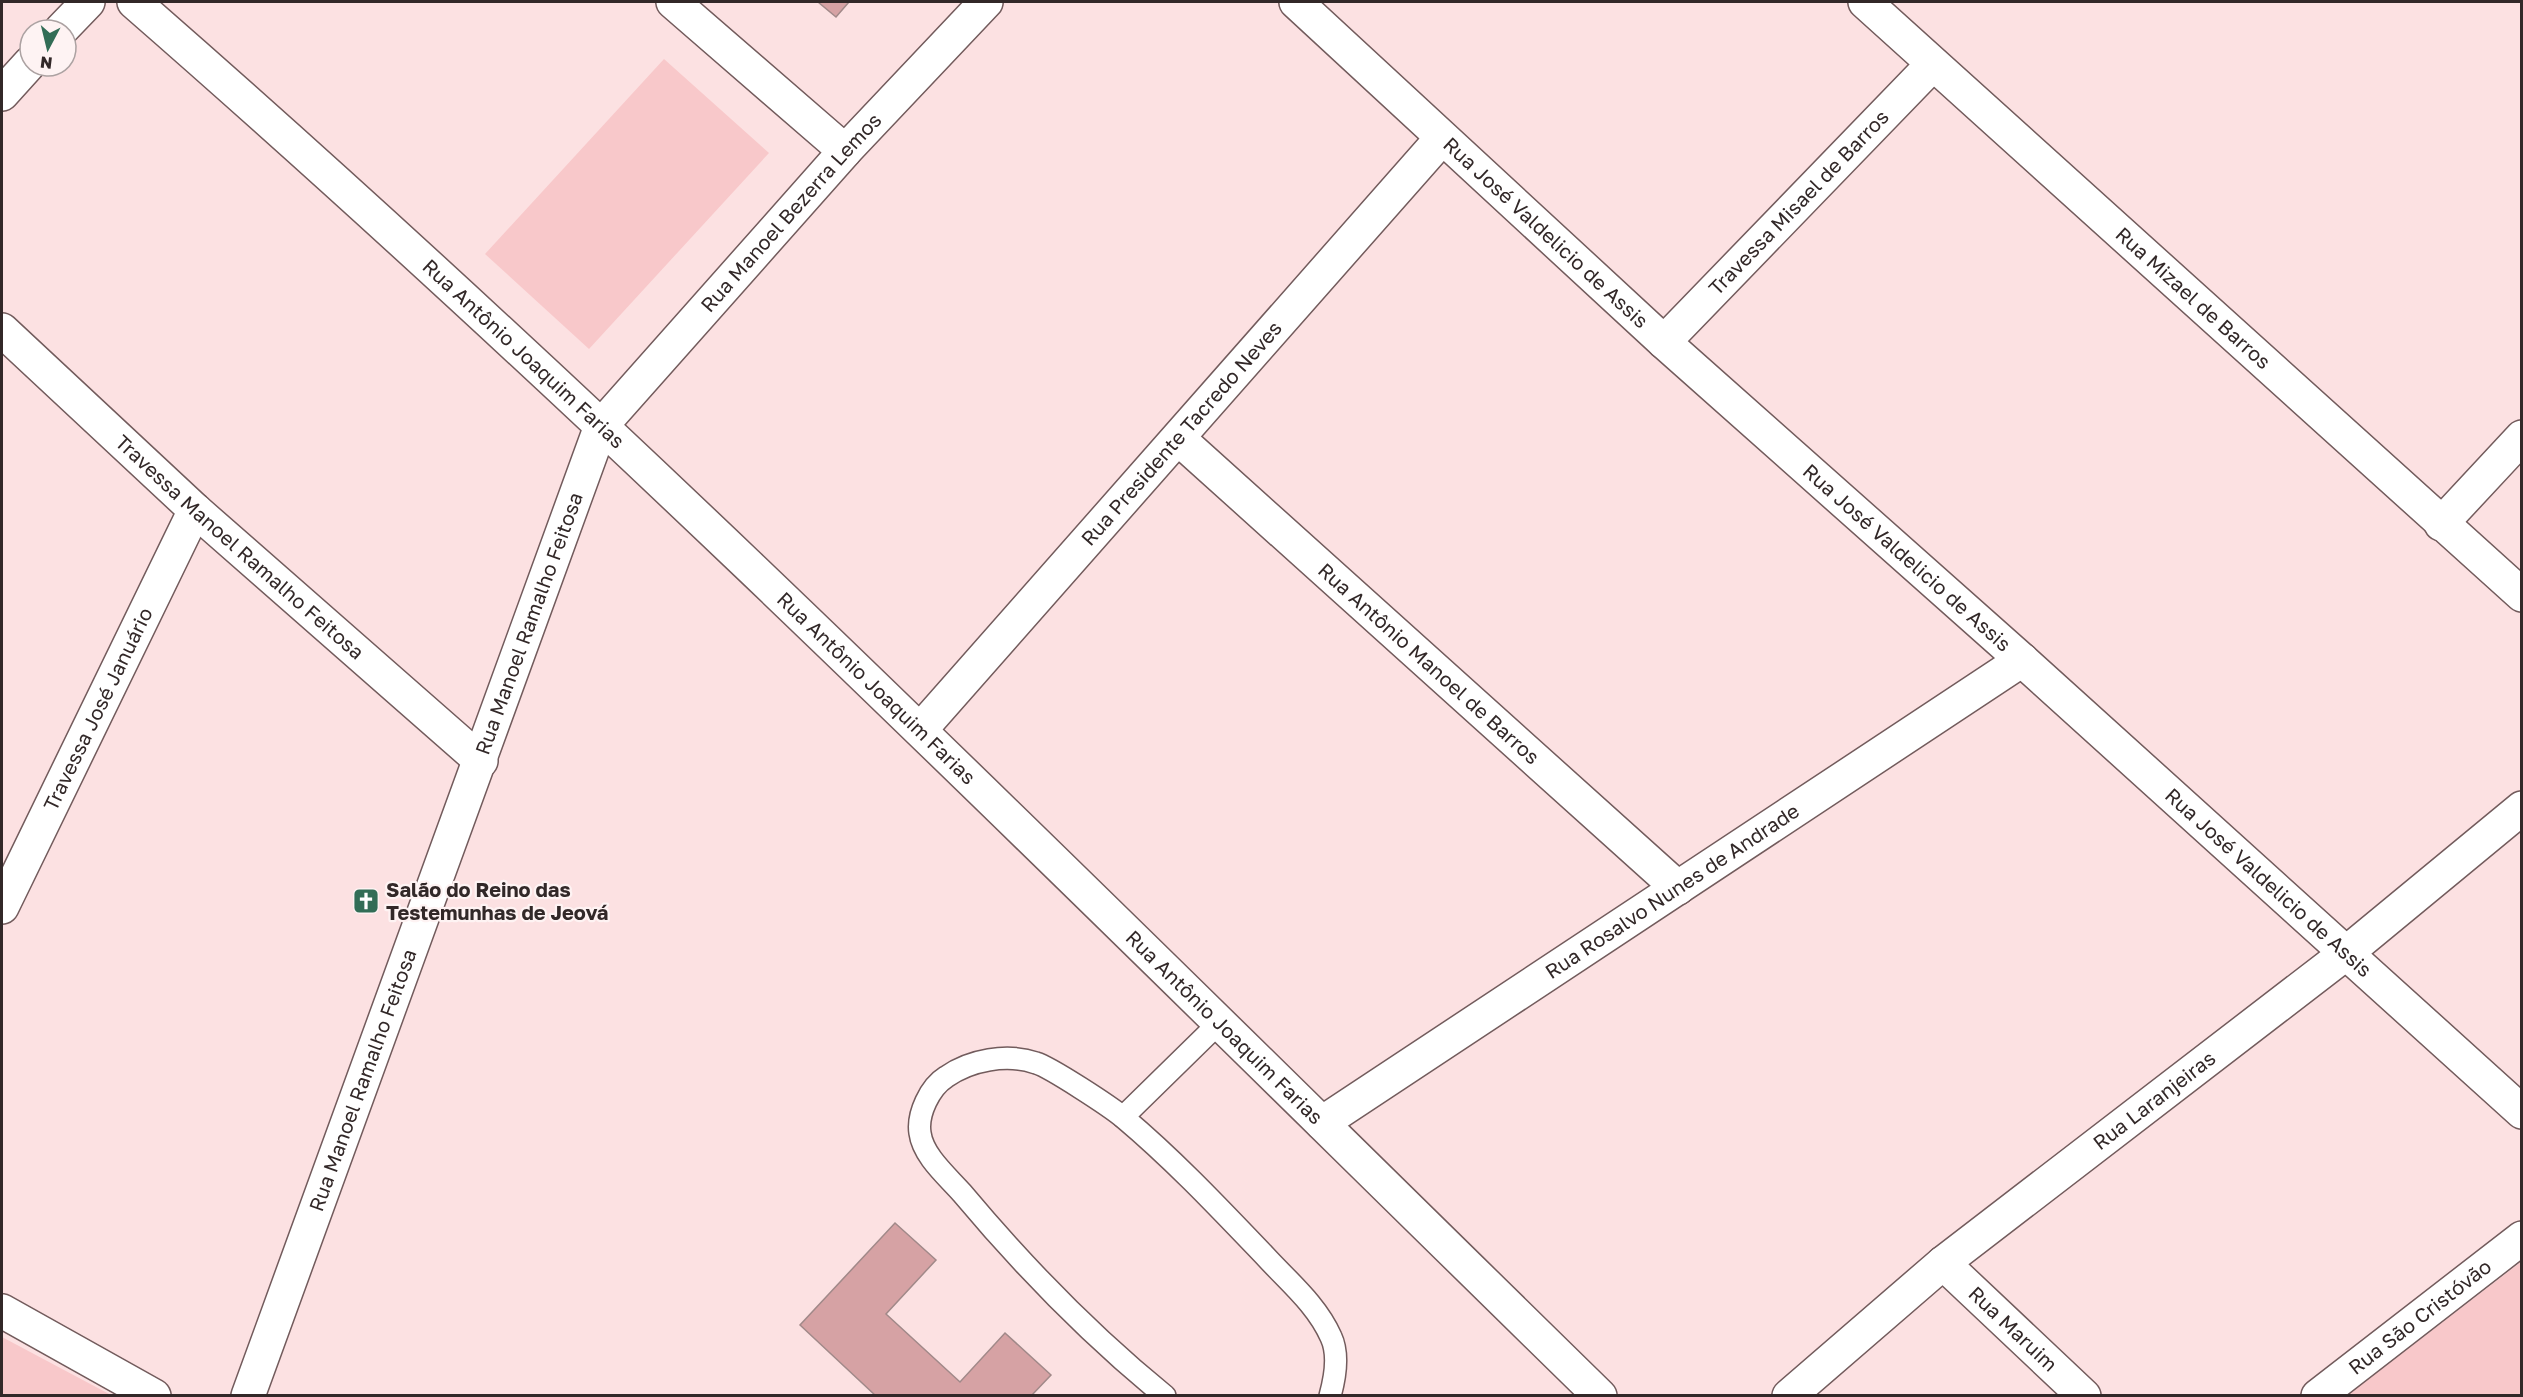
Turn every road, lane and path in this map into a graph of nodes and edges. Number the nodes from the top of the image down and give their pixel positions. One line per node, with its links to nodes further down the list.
1 (88, 2): 7 (street)
2 (134, 2): 15 (street, Rua Antônio Joaquim Farias)
3 (673, 2): 12 (street)
4 (986, 2): 12 (street, Rua Manoel Bezerra Lemos)
5 (1296, 2): 11 (street, Rua José Valdelicio de Assis)
6 (1865, 2): 8 (street, Rua Mizael de Barros)
7 (73, 18)
8 (1933, 64): 14 (street, Travessa Misael de Barros); 19 (street, Rua Mizael de Barros)
9 (18, 76): 10 (street)
10 (2, 94)
11 (1442, 138): 14 (street, Rua José Valdelicio de Assis); 17 (street, Rua Presidente Tacredo Neves)
12 (845, 151): 15 (street, Rua Manoel Bezerra Lemos)
13 (2, 330): 18 (street, Travessa Manoel Ramalho Feitosa)
14 (1664, 342): 21 (street, Rua José Valdelicio de Assis)
15 (601, 426): 22 (street, Rua Antônio Joaquim Farias); 23 (street, Rua Manoel Ramalho Feitosa)
16 (2522, 437): 19 (street)
17 (1179, 439): 22 (street, Rua Presidente Tacredo Neves); 25 (street, Rua Antônio Manoel de Barros)
18 (195, 510): 23 (street, Travessa Manoel Ramalho Feitosa); 26 (street, Travessa José Januário)
19 (2442, 524): 20 (street, Rua Mizael de Barros)
20 (2522, 595)
21 (2022, 660): 25 (street, Rua Rosalvo Nunes de Andrade); 27 (street, Rua José Valdelicio de Assis)
22 (921, 729): 28 (street, Rua Antônio Joaquim Farias)
23 (481, 761): 36 (street, Rua Manoel Ramalho Feitosa)
24 (2522, 808): 27 (street, Rua Laranjeiras)
25 (1678, 888): 31 (street, Rua Rosalvo Nunes de Andrade)
26 (2, 907)
27 (2345, 954): 29 (street, Rua José Valdelicio de Assis); 33 (street, Rua Laranjeiras)
28 (1220, 1023): 30 (lane); 31 (street, Rua Antônio Joaquim Farias)
29 (2522, 1112)
30 (1123, 1117): 37 (lane); 38 (lane)
31 (1322, 1124): 39 (street, Rua Antônio Joaquim Farias)
32 (2522, 1238): 42 (street, Rua São Cristóvão)
33 (1943, 1263): 40 (street, Rua Laranjeiras); 41 (street, Rua Maruim)
34 (2, 1311): 35 (street)
35 (154, 1395)
36 (248, 1395)
37 (1165, 1395)
38 (1330, 1395)
39 (1600, 1395)
40 (1789, 1395)
41 (2084, 1395)
42 (2318, 1395)

